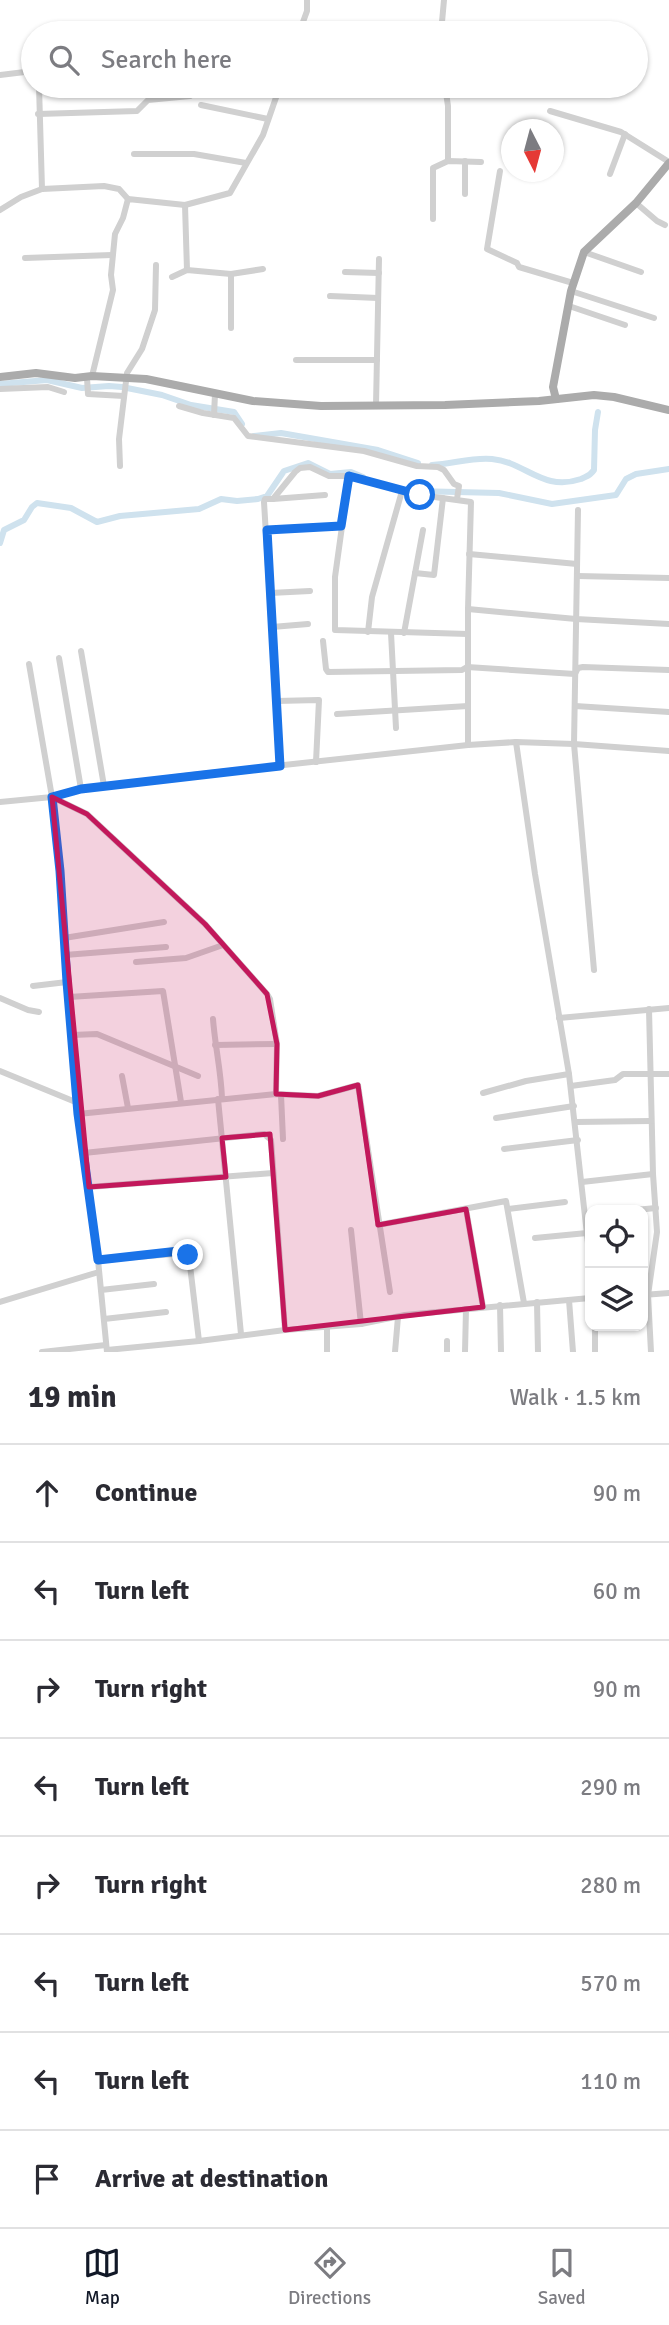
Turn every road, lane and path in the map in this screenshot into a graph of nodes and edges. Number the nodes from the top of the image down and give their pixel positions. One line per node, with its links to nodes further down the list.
1 (307, 0): 3 (street)
2 (444, 0): 4 (street)
3 (303, 21)
4 (441, 21)
5 (21, 72): 6 (street)
6 (0, 75)
7 (39, 98): 13 (street)
8 (169, 98): 13 (street)
9 (276, 98): 14 (street)
10 (447, 98): 17 (street)
11 (201, 105): 14 (street)
12 (550, 111): 15 (street)
13 (38, 114): 24 (street)
14 (268, 119): 21 (street)
15 (625, 134): 20 (street); 23 (street)
16 (134, 154): 21 (street)
17 (448, 161): 18 (street); 30 (street)
18 (465, 161): 19 (street); 25 (street)
19 (481, 162)
20 (669, 162): 27 (main road)
21 (246, 163): 28 (street)
22 (500, 171): 44 (street)
23 (610, 174)
24 (42, 189): 26 (street); 29 (street)
25 (465, 194)
26 (128, 199): 28 (street); 33 (street)
27 (636, 203): 31 (street); 32 (main road)
28 (185, 205): 38 (street)
29 (0, 210)
30 (433, 219)
31 (665, 225)
32 (584, 252): 40 (street); 44 (main road)
33 (112, 255): 34 (street); 54 (street)
34 (25, 258)
35 (379, 259): 41 (street)
36 (156, 265): 55 (street)
37 (263, 269): 42 (street)
38 (187, 270): 42 (street); 43 (street)
39 (345, 272): 41 (street)
40 (641, 272)
41 (379, 273): 46 (street)
42 (231, 274): 50 (street)
43 (172, 277)
44 (572, 287): 47 (main road); 48 (street)
45 (330, 296): 46 (street)
46 (378, 298): 52 (street)
47 (569, 306): 49 (street); 60 (main road)
48 (654, 317)
49 (625, 325)
50 (231, 328)
51 (296, 360): 52 (street)
52 (377, 360): 61 (street)
53 (0, 376): 54 (main road)
54 (89, 379): 55 (main road); 58 (street)
55 (126, 381): 58 (street); 59 (main road)
56 (0, 389): 57 (street)
57 (64, 392)
58 (125, 395): 65 (street)
59 (215, 398): 61 (main road); 64 (street)
60 (556, 399): 61 (main road); 63 (main road)
61 (376, 405)
62 (179, 406): 64 (street)
63 (669, 410)
64 (214, 415): 71 (street)
65 (120, 466)
66 (349, 476): 67 (street); 70 (street); 73 (street)
67 (402, 491): 69 (street); 88 (street)
68 (325, 495): 70 (street)
69 (443, 498): 71 (street); 78 (street)
70 (273, 499): 74 (street)
71 (457, 499): 76 (street)
72 (578, 510): 77 (street)
73 (341, 526): 74 (street); 88 (street)
74 (267, 530): 82 (street)
75 (423, 530): 78 (street)
76 (469, 554): 77 (street); 83 (street)
77 (577, 564): 79 (street)
78 (415, 573): 90 (street)
79 (577, 576): 80 (street); 84 (street)
80 (669, 578)
81 (310, 591): 82 (street)
82 (270, 593): 87 (street)
83 (468, 609): 84 (street); 91 (street)
84 (576, 619): 86 (street); 99 (street)
85 (308, 624): 87 (street)
86 (669, 624)
87 (272, 627): 100 (street)
88 (368, 632): 89 (street)
89 (391, 632): 90 (street); 98 (street)
90 (404, 633): 91 (street)
91 (468, 634): 96 (street)
92 (323, 641): 98 (street)
93 (81, 651): 113 (street)
94 (59, 658): 114 (street)
95 (29, 664): 115 (street)
96 (467, 667): 98 (street); 99 (street); 101 (street)
97 (669, 670): 99 (street)
98 (393, 671): 103 (street)
99 (575, 674): 102 (street)
100 (276, 701): 111 (street); 112 (street)
101 (468, 706): 103 (street); 109 (street)
102 (575, 706): 104 (street); 108 (street)
103 (395, 710): 105 (street); 106 (street)
104 (669, 712)
105 (337, 714)
106 (396, 727)
107 (516, 742): 108 (street); 109 (street); 131 (street)
108 (574, 744): 110 (street); 123 (street)
109 (468, 745): 111 (street)
110 (669, 751)
111 (316, 762): 112 (street)
112 (280, 766): 113 (street)
113 (104, 786): 114 (street)
114 (81, 789): 115 (street)
115 (52, 797): 116 (street); 118 (street); 119 (street)
116 (0, 802)
117 (164, 922): 118 (street)
118 (64, 938): 121 (street)
119 (223, 945): 122 (street); 134 (street)
120 (166, 947): 121 (street)
121 (65, 955): 124 (street)
122 (136, 962)
123 (594, 970)
124 (67, 982): 125 (street); 126 (street)
125 (33, 986)
126 (69, 997): 133 (street); 136 (street)
127 (0, 998): 130 (street)
128 (669, 1008): 129 (street)
129 (649, 1009): 131 (street); 139 (street)
130 (39, 1012)
131 (559, 1017): 138 (street)
132 (213, 1019): 135 (street)
133 (72, 1034): 136 (street); 148 (street)
134 (277, 1044): 135 (street); 145 (street)
135 (215, 1045): 146 (street)
136 (177, 1066): 142 (street); 147 (street)
137 (0, 1071): 148 (street)
138 (569, 1074): 143 (street); 144 (street)
139 (651, 1074): 140 (street); 143 (street); 153 (street)
140 (669, 1074)
141 (122, 1076): 150 (street)
142 (198, 1076)
143 (571, 1086): 149 (street)
144 (483, 1093)
145 (279, 1094): 146 (street); 156 (street); 171 (street)
146 (220, 1098): 147 (street); 155 (street)
147 (181, 1102): 150 (street)
148 (78, 1103): 151 (street)
149 (573, 1106): 152 (street); 154 (street)
150 (128, 1108): 151 (street)
151 (78, 1114): 159 (street)
152 (496, 1118)
153 (651, 1121): 154 (street); 161 (street)
154 (576, 1122): 157 (street)
155 (222, 1138): 159 (street); 160 (street); 162 (street)
156 (283, 1139)
157 (578, 1140): 158 (street); 163 (street)
158 (504, 1149)
159 (84, 1153): 164 (street)
160 (273, 1173): 162 (street); 197 (street)
161 (653, 1174): 163 (street); 167 (street)
162 (226, 1177): 164 (street); 199 (street)
163 (582, 1182): 166 (street)
164 (89, 1187): 175 (street)
165 (565, 1202): 169 (street)
166 (586, 1205)
167 (656, 1208): 170 (street); 177 (street)
168 (466, 1209): 169 (street); 171 (street); 189 (street)
169 (508, 1209): 187 (street)
170 (648, 1209)
171 (378, 1225): 180 (street)
172 (351, 1230): 194 (street)
173 (585, 1233): 174 (street)
174 (536, 1238)
175 (98, 1260): 176 (street); 200 (street)
176 (99, 1272): 179 (street); 185 (street)
177 (648, 1279)
178 (154, 1284): 179 (street)
179 (101, 1290): 193 (street)
180 (390, 1292)
181 (669, 1293): 182 (street)
182 (648, 1295)
183 (585, 1298): 184 (street)
184 (569, 1300): 186 (street); 210 (street)
185 (0, 1302)
186 (537, 1302): 187 (street); 209 (street)
187 (524, 1303): 188 (street)
188 (500, 1305): 189 (street); 208 (street)
189 (483, 1307): 190 (street)
190 (466, 1309): 192 (street); 207 (street)
191 (166, 1312): 193 (street)
192 (398, 1317): 194 (street); 205 (street)
193 (104, 1319): 202 (street)
194 (361, 1324): 196 (street)
195 (648, 1324): 212 (street)
196 (327, 1327): 197 (street); 204 (street)
197 (285, 1330): 199 (street)
198 (595, 1331): 211 (street)
199 (241, 1334): 200 (street)
200 (199, 1341): 202 (street)
201 (447, 1341): 206 (street)
202 (107, 1349): 203 (street)
203 (42, 1352)
204 (327, 1352)
205 (395, 1352)
206 (447, 1352)
207 (465, 1352)
208 (501, 1352)
209 (538, 1352)
210 (573, 1352)
211 (595, 1352)
212 (651, 1352)

